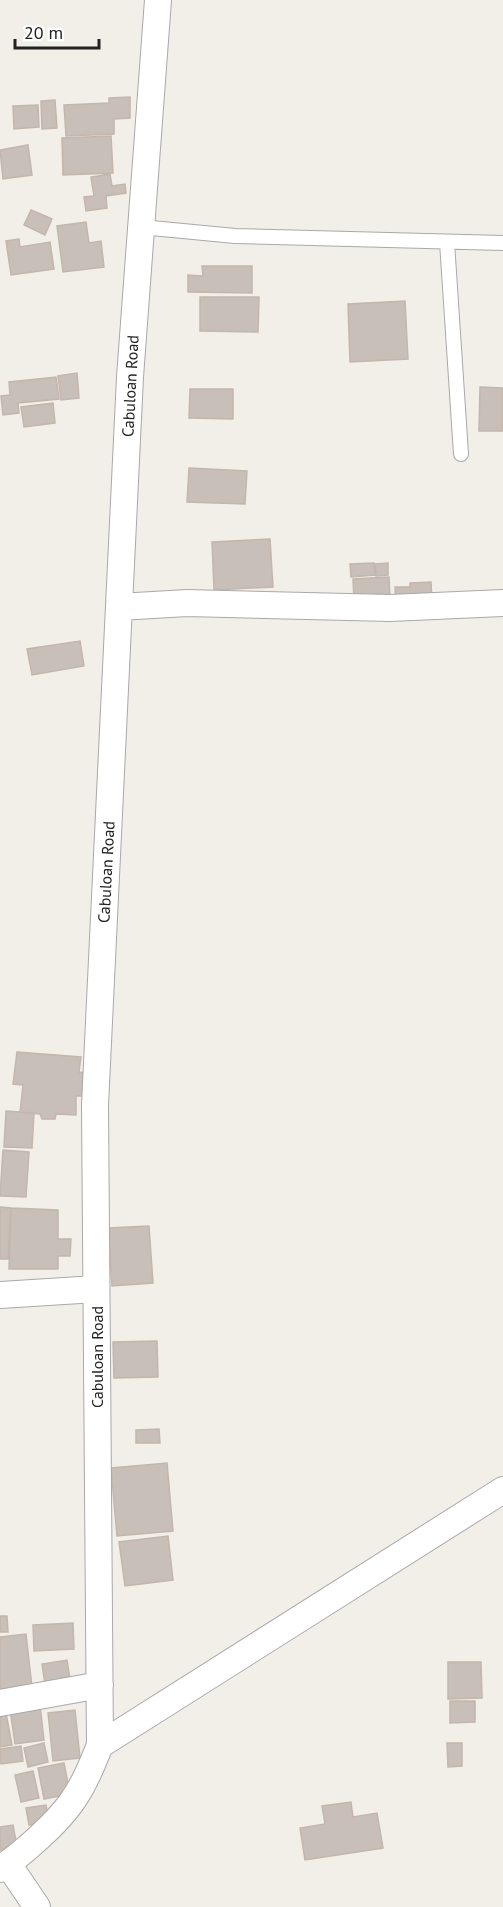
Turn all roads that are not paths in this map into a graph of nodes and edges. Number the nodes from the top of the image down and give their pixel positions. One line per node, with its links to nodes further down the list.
1 (158, 0): 2 (street, Cabuloan Road)
2 (141, 227): 3 (lane); 7 (street, Cabuloan Road)
3 (447, 242): 4 (lane); 5 (lane)
4 (503, 243)
5 (461, 453)
6 (503, 603): 7 (street)
7 (119, 607): 8 (street, Cabuloan Road)
8 (96, 1289): 9 (street); 11 (street, Cabuloan Road)
9 (0, 1295)
10 (503, 1490): 13 (street)
11 (100, 1685): 12 (street); 13 (street, Cabuloan Road)
12 (0, 1703)
13 (100, 1745): 14 (street)
14 (4, 1866): 15 (street)
15 (37, 1907)

